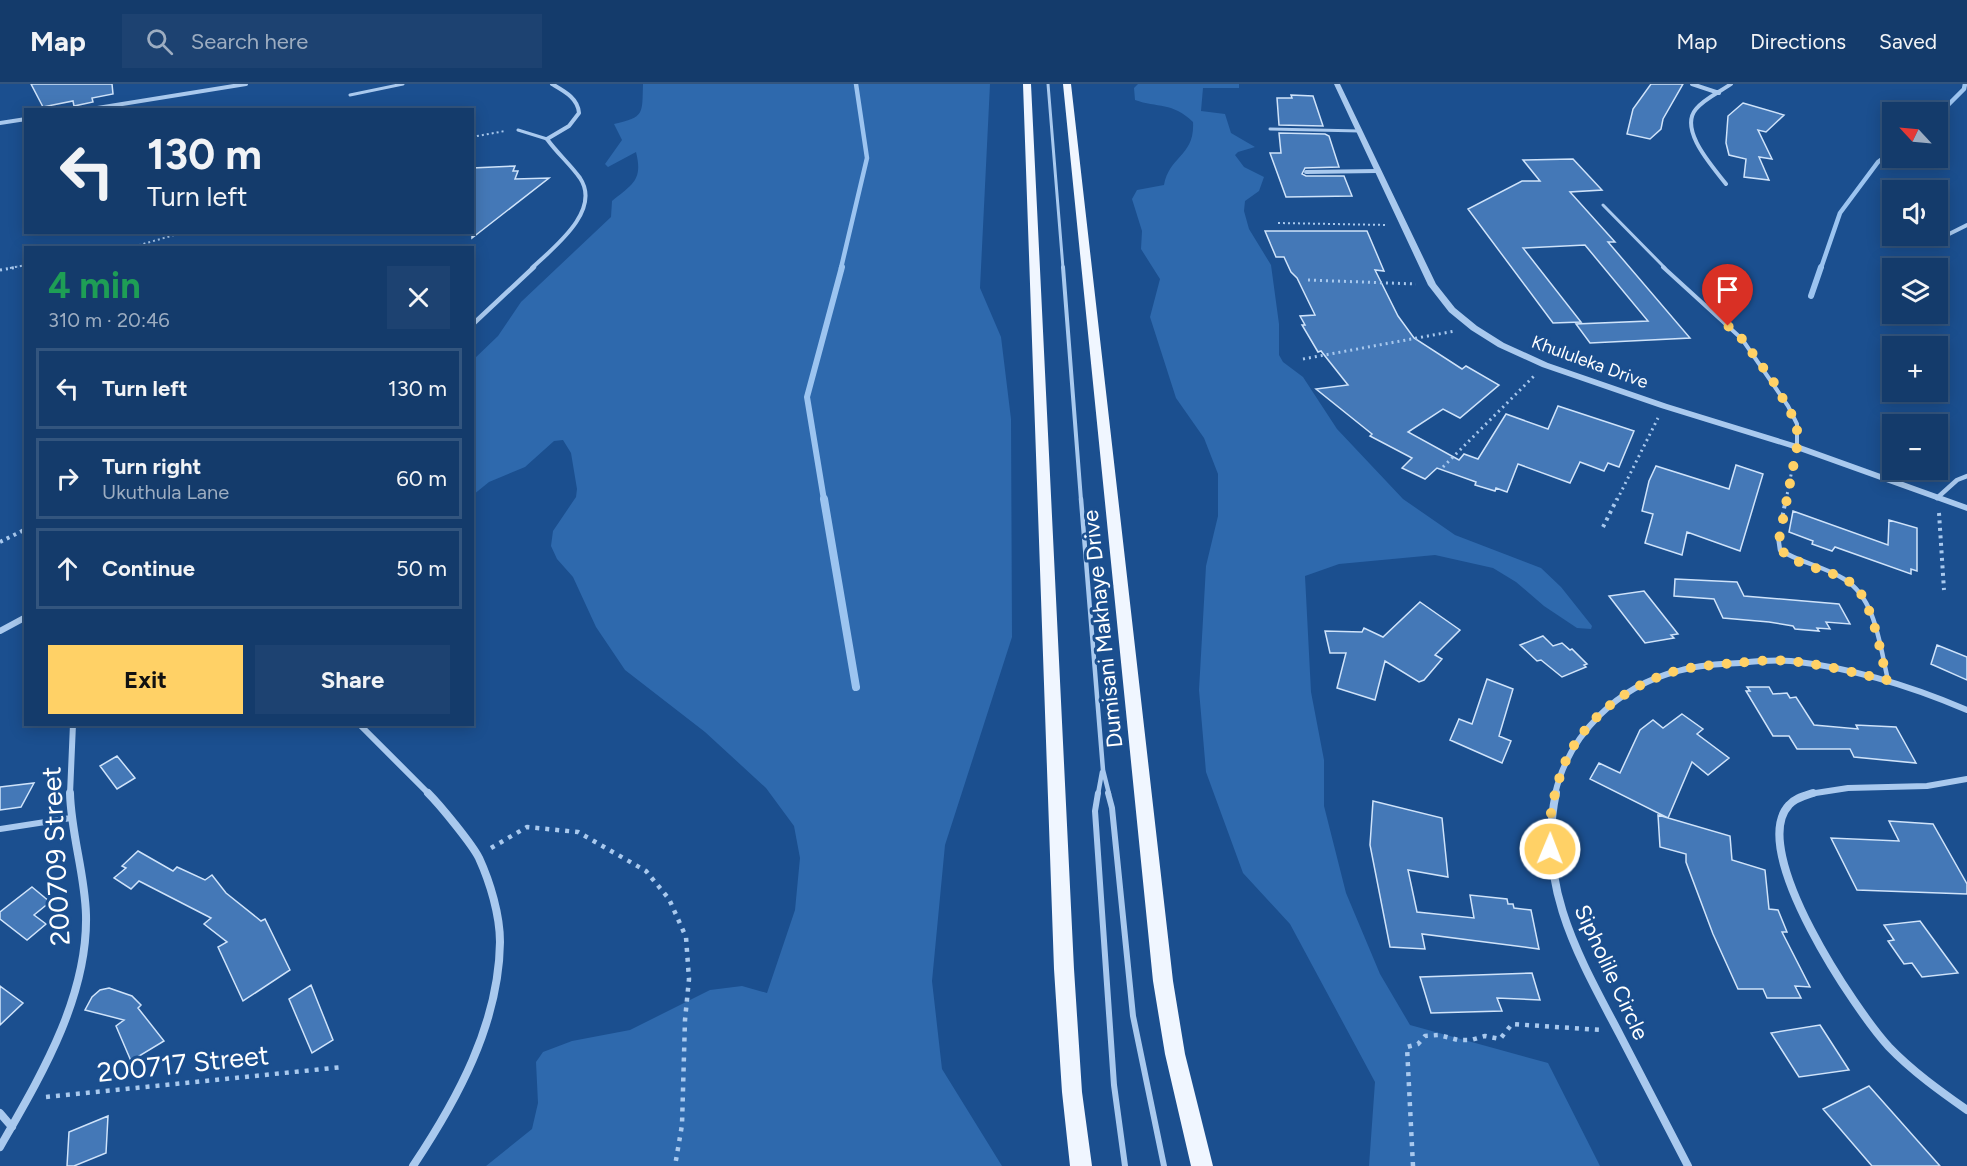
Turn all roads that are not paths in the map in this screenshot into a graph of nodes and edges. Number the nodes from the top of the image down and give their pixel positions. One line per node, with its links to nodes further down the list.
1 (246, 84): 12 (street)
2 (404, 84): 11 (lane)
3 (552, 84): 18 (street)
4 (1027, 84): 46 (main road, Dumisani Makhaye Drive)
5 (1048, 84): 37 (lane)
6 (1067, 84): 49 (main road, Dumisani Makhaye Drive)
7 (1338, 84): 17 (street, Khululeka Drive)
8 (1692, 84): 10 (street)
9 (1731, 84): 10 (street)
10 (1719, 93): 21 (street)
11 (350, 95)
12 (97, 108)
13 (24, 119): 14 (street)
14 (0, 123)
15 (1270, 129): 17 (lane)
16 (518, 130): 18 (lane)
17 (1360, 131): 19 (street, Khululeka Drive)
18 (547, 139): 25 (street)
19 (1377, 171): 20 (street); 26 (street, Khululeka Drive)
20 (1306, 172)
21 (1726, 184)
22 (1603, 205): 26 (lane)
23 (1967, 225): 24 (street)
24 (1948, 234)
25 (474, 323)
26 (1797, 447): 28 (street, Khululeka Drive)
27 (1967, 476): 28 (street)
28 (1938, 498): 29 (street, Khululeka Drive)
29 (1967, 508)
30 (1778, 536): 33 (lane)
31 (24, 618): 32 (street)
32 (0, 632)
33 (1887, 680): 34 (street, Sipholile Circle); 50 (street, Sipholile Circle)
34 (1967, 710)
35 (73, 726): 39 (street, 200709 Street)
36 (361, 726): 45 (street)
37 (1103, 770): 47 (lane); 48 (lane)
38 (1967, 779): 41 (street)
39 (71, 818): 40 (lane); 43 (street, 200709 Street)
40 (0, 829)
41 (1967, 1110)
42 (0, 1113): 43 (street)
43 (12, 1127): 44 (street, 200709 Street)
44 (0, 1148)
45 (412, 1166)
46 (1081, 1166)
47 (1125, 1166)
48 (1164, 1166)
49 (1202, 1166)
50 (1688, 1166)

